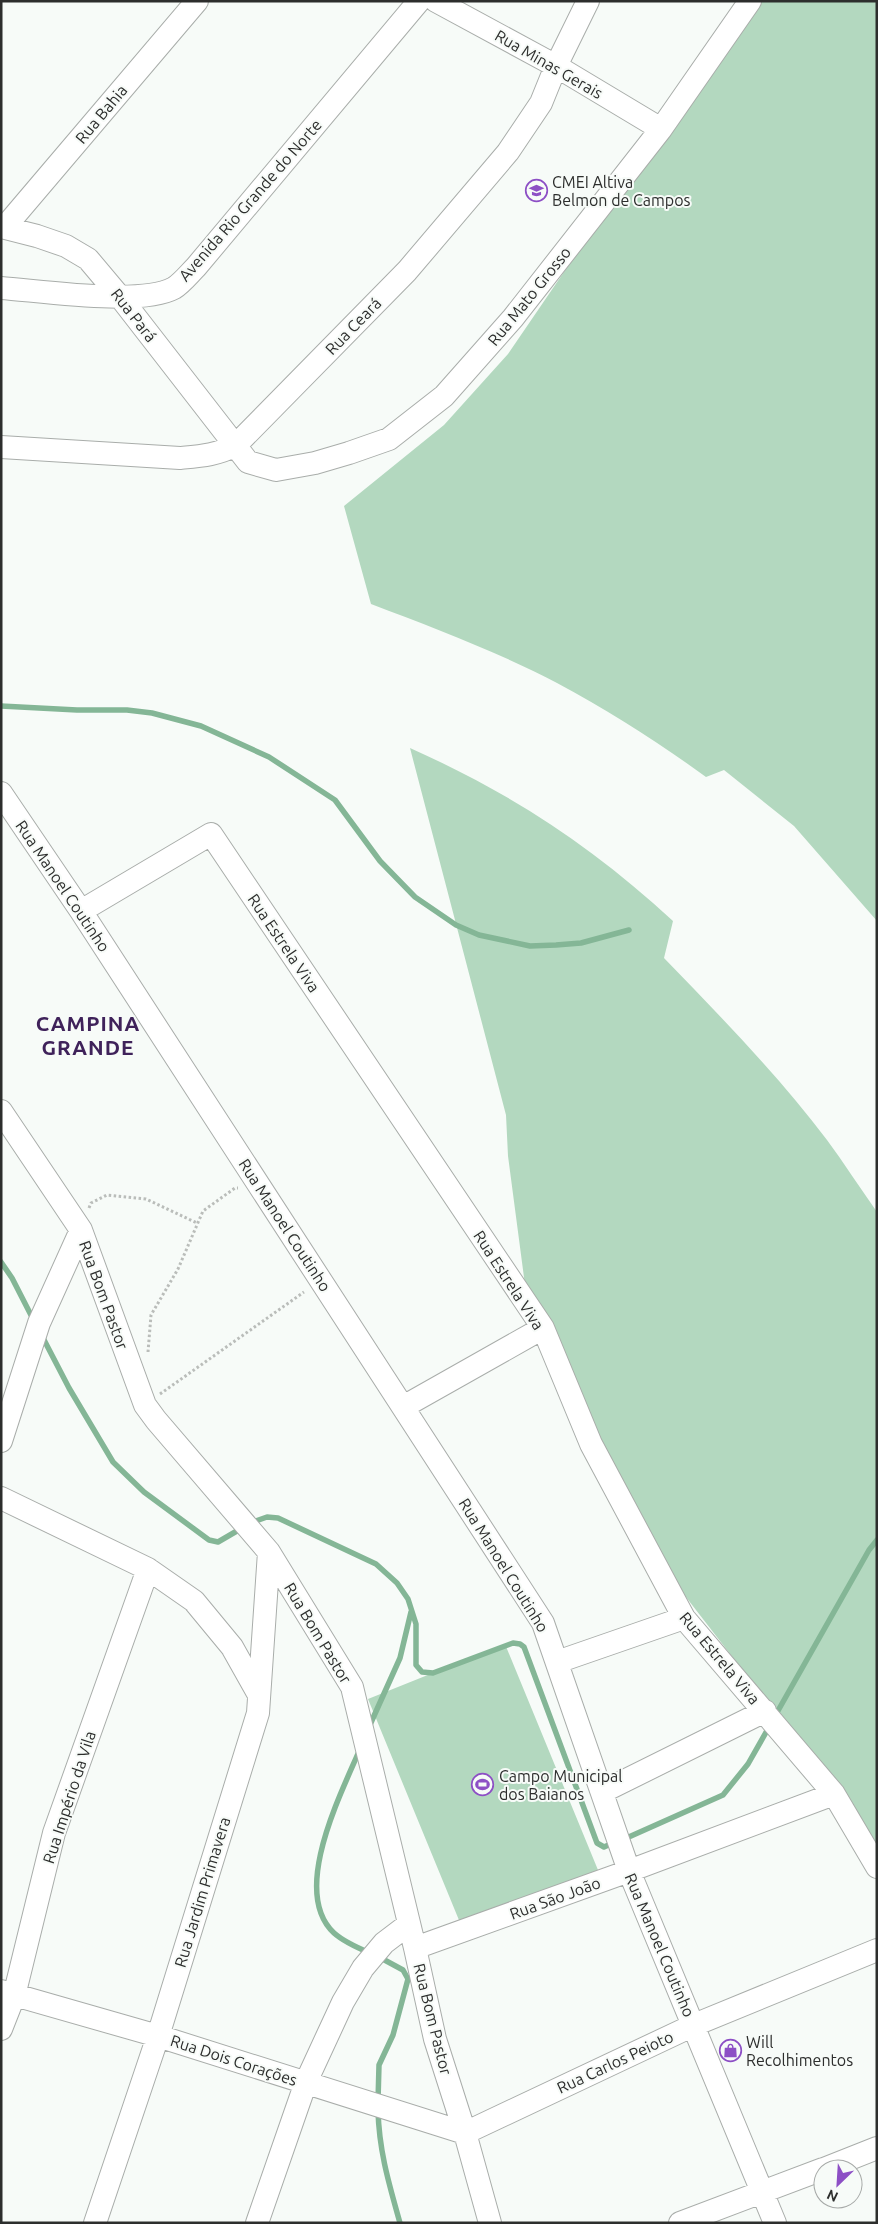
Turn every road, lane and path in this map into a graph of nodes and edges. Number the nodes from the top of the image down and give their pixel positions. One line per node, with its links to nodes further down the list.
1 (198, 1): 8 (street, Rua Bahia)
2 (419, 1): 10 (street, Avenida Rio Grande do Norte)
3 (436, 1): 6 (street, Rua Minas Gerais)
4 (588, 1): 6 (street, Rua Ceará)
5 (750, 1): 7 (street, Rua Mato Grosso)
6 (556, 66): 7 (street, Rua Minas Gerais); 11 (street, Rua Ceará)
7 (661, 129): 11 (street, Rua Mato Grosso)
8 (3, 227): 10 (street, Rua Pará)
9 (1, 288): 10 (street, Avenida Rio Grande do Norte)
10 (120, 297): 11 (street, Rua Pará)
11 (236, 446): 12 (street, Rua Ceará)
12 (1, 447)
13 (1, 793): 14 (street, Rua Manoel Coutinho)
14 (81, 911): 16 (street, Rua Manoel Coutinho); 20 (street, Rua Estrela Viva)
15 (1, 1111): 18 (street, Rua Bom Pastor)
16 (262, 1189): 17 (path); 19 (street, Rua Manoel Coutinho)
17 (197, 1223): 18 (path); 21 (path)
18 (81, 1230): 22 (street, Rua Bom Pastor); 24 (street)
19 (321, 1280): 22 (path); 23 (street, Rua Manoel Coutinho)
20 (543, 1328): 23 (street); 28 (street, Rua Estrela Viva)
21 (148, 1356)
22 (145, 1405): 26 (street, Rua Bom Pastor)
23 (403, 1407): 29 (street, Rua Manoel Coutinho)
24 (1, 1441)
25 (1, 1498): 27 (street)
26 (269, 1552): 30 (street, Rua Jardim Primavera); 36 (street, Rua Bom Pastor)
27 (148, 1569): 30 (street); 39 (street, Rua Império da Vila)
28 (684, 1618): 29 (street); 31 (street, Rua Estrela Viva)
29 (557, 1662): 32 (street, Rua Manoel Coutinho)
30 (259, 1695): 42 (street, Rua Jardim Primavera)
31 (765, 1711): 32 (street, Rua Estrela Viva); 33 (street)
32 (602, 1792): 35 (street, Rua Manoel Coutinho)
33 (834, 1794): 34 (street); 35 (street, Rua São João)
34 (877, 1867)
35 (629, 1871): 37 (street, Rua São João); 40 (street, Rua Manoel Coutinho)
36 (410, 1924): 37 (street, Rua Bom Pastor); 43 (street)
37 (415, 1948): 44 (street, Rua Bom Pastor)
38 (877, 1950): 40 (street, Rua Carlos Peioto)
39 (7, 1994): 41 (street, Rua Império da Vila); 42 (street, Rua Dois Corações)
40 (694, 2025): 44 (street, Rua Carlos Peioto); 48 (street, Rua Manoel Coutinho)
41 (1, 2029)
42 (158, 2036): 43 (street, Rua Dois Corações); 49 (street, Rua Jardim Primavera)
43 (306, 2082): 44 (street, Rua Dois Corações); 50 (street)
44 (465, 2133): 51 (street, Rua Bom Pastor)
45 (877, 2148): 46 (street)
46 (849, 2159)
47 (813, 2173): 48 (street)
48 (762, 2193): 52 (street); 53 (street, Rua Manoel Coutinho)
49 (95, 2223)
50 (257, 2223)
51 (490, 2223)
52 (680, 2223)
53 (775, 2223)

